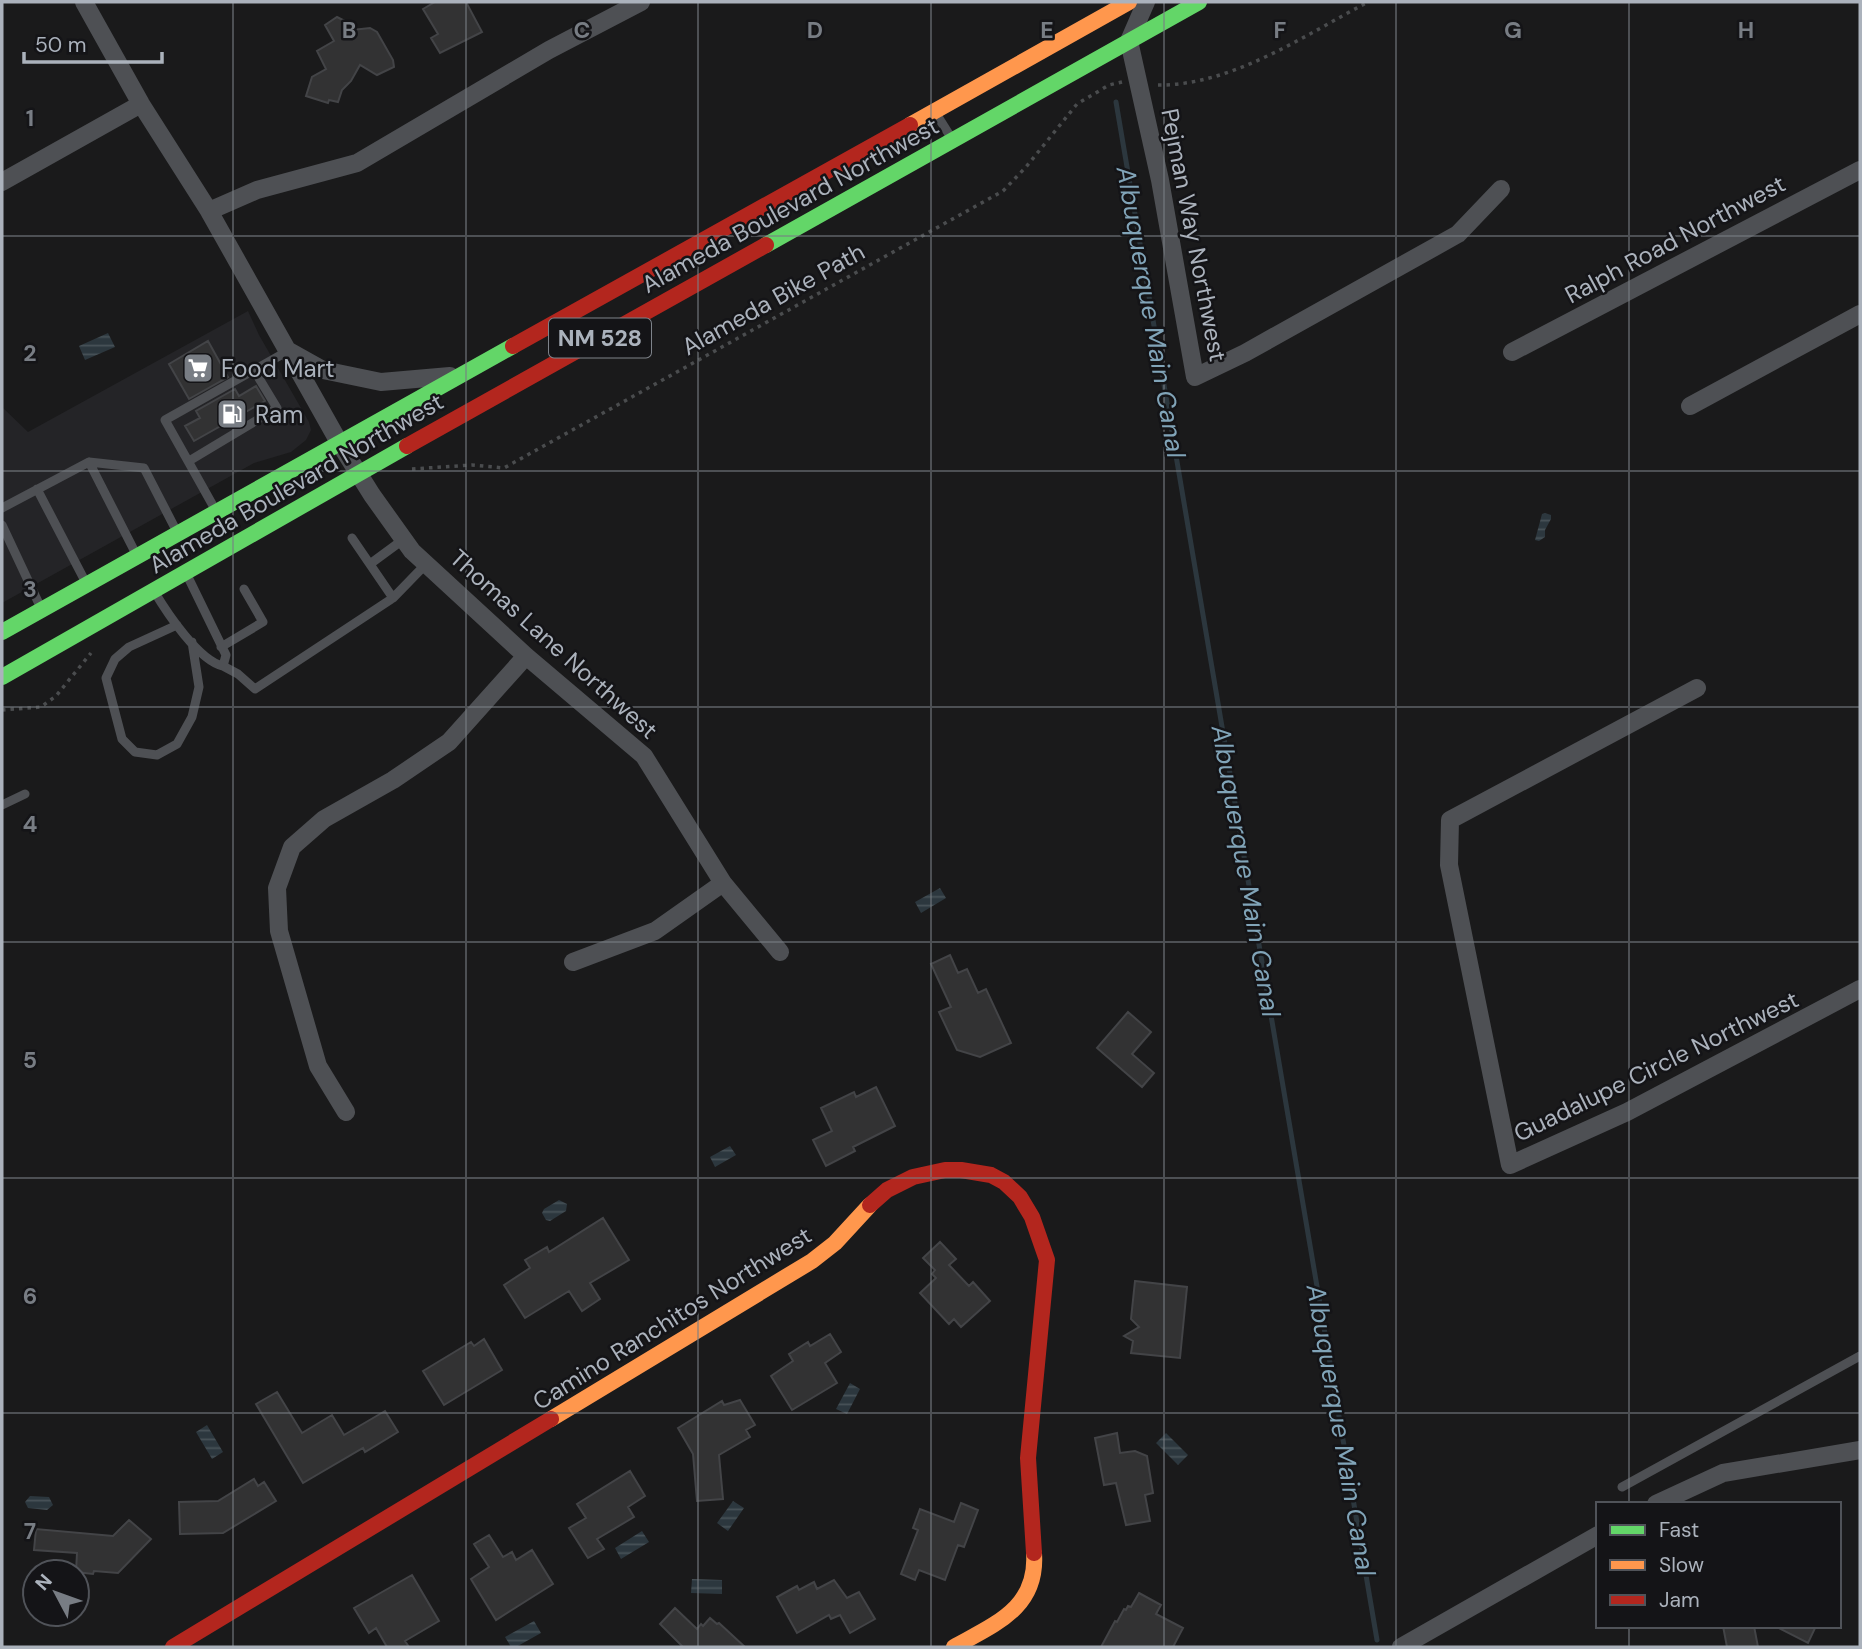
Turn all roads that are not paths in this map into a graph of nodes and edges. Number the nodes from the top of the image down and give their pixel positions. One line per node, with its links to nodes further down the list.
1 (86, 2): 7 (street, Thomas Lane Northwest)
2 (641, 2): 13 (street)
3 (1146, 2): 6 (street)
4 (1199, 2): 6 (main road, Alameda Boulevard Northwest / NM 528)
5 (1120, 4): 8 (main road, Alameda Boulevard Northwest / NM 528)
6 (1129, 41): 9 (main road, Alameda Boulevard Northwest / NM 528); 12 (street, Pejman Way Northwest)
7 (141, 104): 11 (street); 13 (street, Thomas Lane Northwest)
8 (934, 111): 9 (lane); 18 (main road, Alameda Boulevard Northwest / NM 528)
9 (953, 140): 23 (main road, Alameda Boulevard Northwest / NM 528)
10 (1860, 170): 16 (street, Ralph Road Northwest)
11 (2, 182)
12 (1501, 189)
13 (209, 211): 15 (street, Thomas Lane Northwest)
14 (1860, 314): 19 (street)
15 (288, 351): 17 (lane); 18 (street); 20 (street, Thomas Lane Northwest)
16 (1512, 352)
17 (254, 370): 21 (lane); 21 (lane)
18 (464, 374): 20 (main road, Alameda Boulevard Northwest / NM 528)
19 (1690, 406)
20 (340, 444): 23 (street, Thomas Lane Northwest); 26 (main road, Alameda Boulevard Northwest / NM 528)
21 (189, 461): 26 (lane)
22 (89, 462): 24 (lane); 28 (lane); 31 (lane)
23 (358, 473): 30 (street, Thomas Lane Northwest); 34 (main road, Alameda Boulevard Northwest / NM 528)
24 (37, 489): 25 (lane); 35 (lane)
25 (2, 508)
26 (217, 512): 28 (main road, Alameda Boulevard Northwest / NM 528)
27 (2, 525): 39 (lane)
28 (178, 534): 31 (main road, Alameda Boulevard Northwest / NM 528)
29 (352, 538): 32 (lane)
30 (404, 539): 32 (lane); 33 (street, Thomas Lane Northwest)
31 (137, 557): 35 (main road, Alameda Boulevard Northwest / NM 528)
32 (370, 564): 38 (lane)
33 (427, 564): 38 (lane); 44 (street, Thomas Lane Northwest)
34 (186, 572): 37 (main road, Alameda Boulevard Northwest / NM 528); 43 (lane)
35 (87, 585): 39 (main road, Alameda Boulevard Northwest / NM 528)
36 (244, 589): 43 (lane)
37 (153, 590): 40 (lane); 46 (main road, Alameda Boulevard Northwest / NM 528)
38 (393, 598): 45 (lane)
39 (42, 610): 41 (main road, Alameda Boulevard Northwest / NM 528)
40 (177, 625): 42 (lane); 42 (lane)
41 (2, 632)
42 (192, 642): 45 (lane)
43 (221, 647): 45 (lane)
44 (526, 656): 50 (street, Thomas Lane Northwest); 54 (street)
45 (223, 666)
46 (2, 677)
47 (1697, 688): 53 (street, Guadalupe Circle Northwest)
48 (25, 794): 49 (lane)
49 (2, 803)
50 (723, 883): 51 (street, Thomas Lane Northwest); 52 (street)
51 (780, 952)
52 (573, 962)
53 (1860, 989)
54 (346, 1112)
55 (1860, 1356): 57 (lane)
56 (1860, 1450): 58 (street)
57 (1622, 1487)
58 (1660, 1502)
59 (1596, 1536): 62 (street)
60 (173, 1647): 61 (main road, Camino Ranchitos Northwest)
61 (954, 1647)
62 (1401, 1647)

